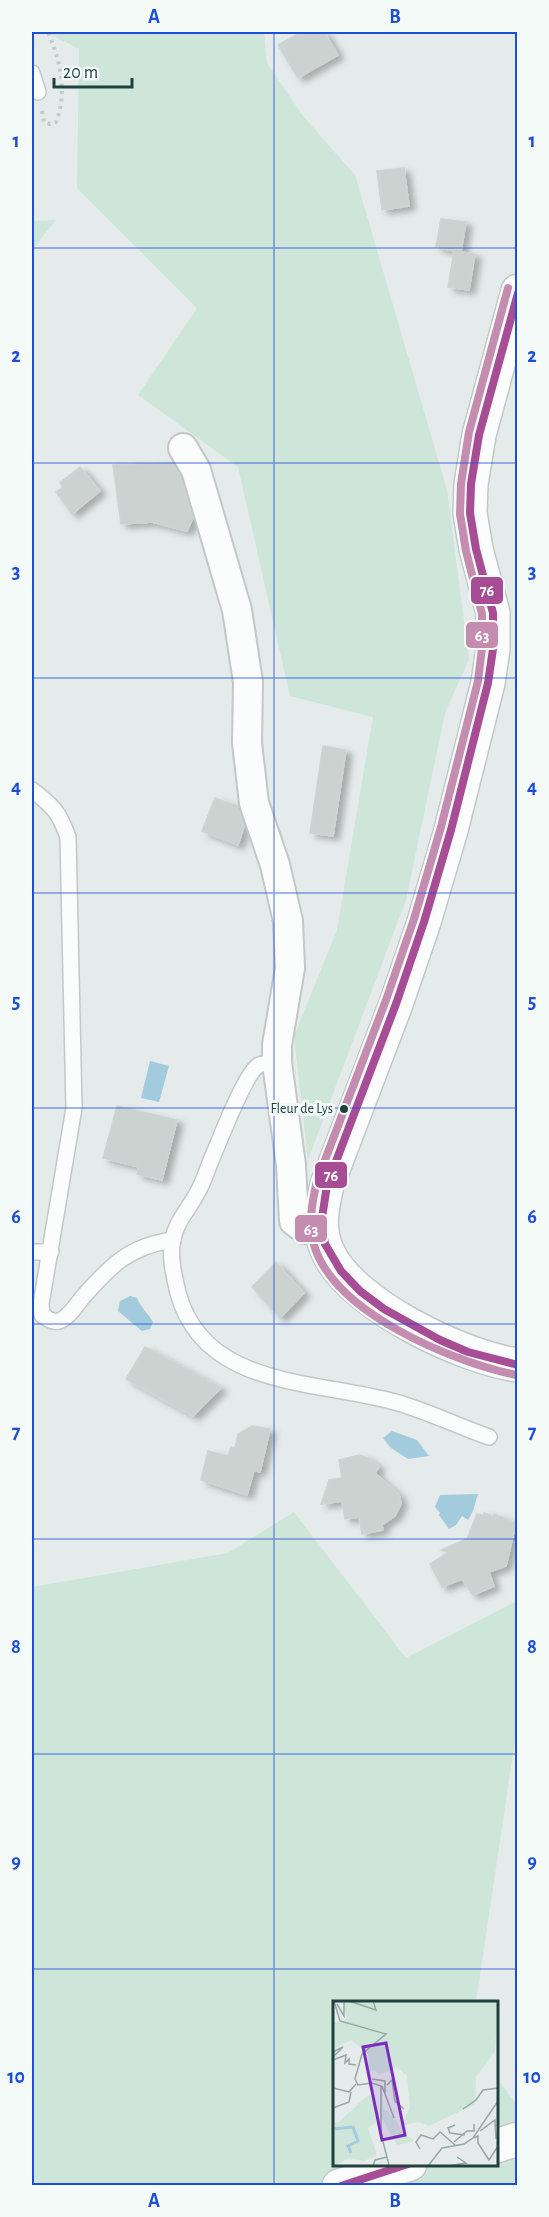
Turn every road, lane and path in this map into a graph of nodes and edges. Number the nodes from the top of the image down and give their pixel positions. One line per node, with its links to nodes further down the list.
1 (32, 73): 2 (lane)
2 (38, 92)
3 (518, 291): 7 (street)
4 (183, 448): 6 (street)
5 (32, 790): 10 (lane)
6 (277, 1063): 7 (street); 8 (lane)
7 (322, 1231): 11 (street)
8 (173, 1240): 10 (lane); 12 (lane)
9 (32, 1252): 10 (lane)
10 (51, 1252)
11 (518, 1365)
12 (489, 1437)
13 (518, 2139): 14 (street)
14 (498, 2145)
15 (404, 2166): 16 (street)
16 (339, 2186)

